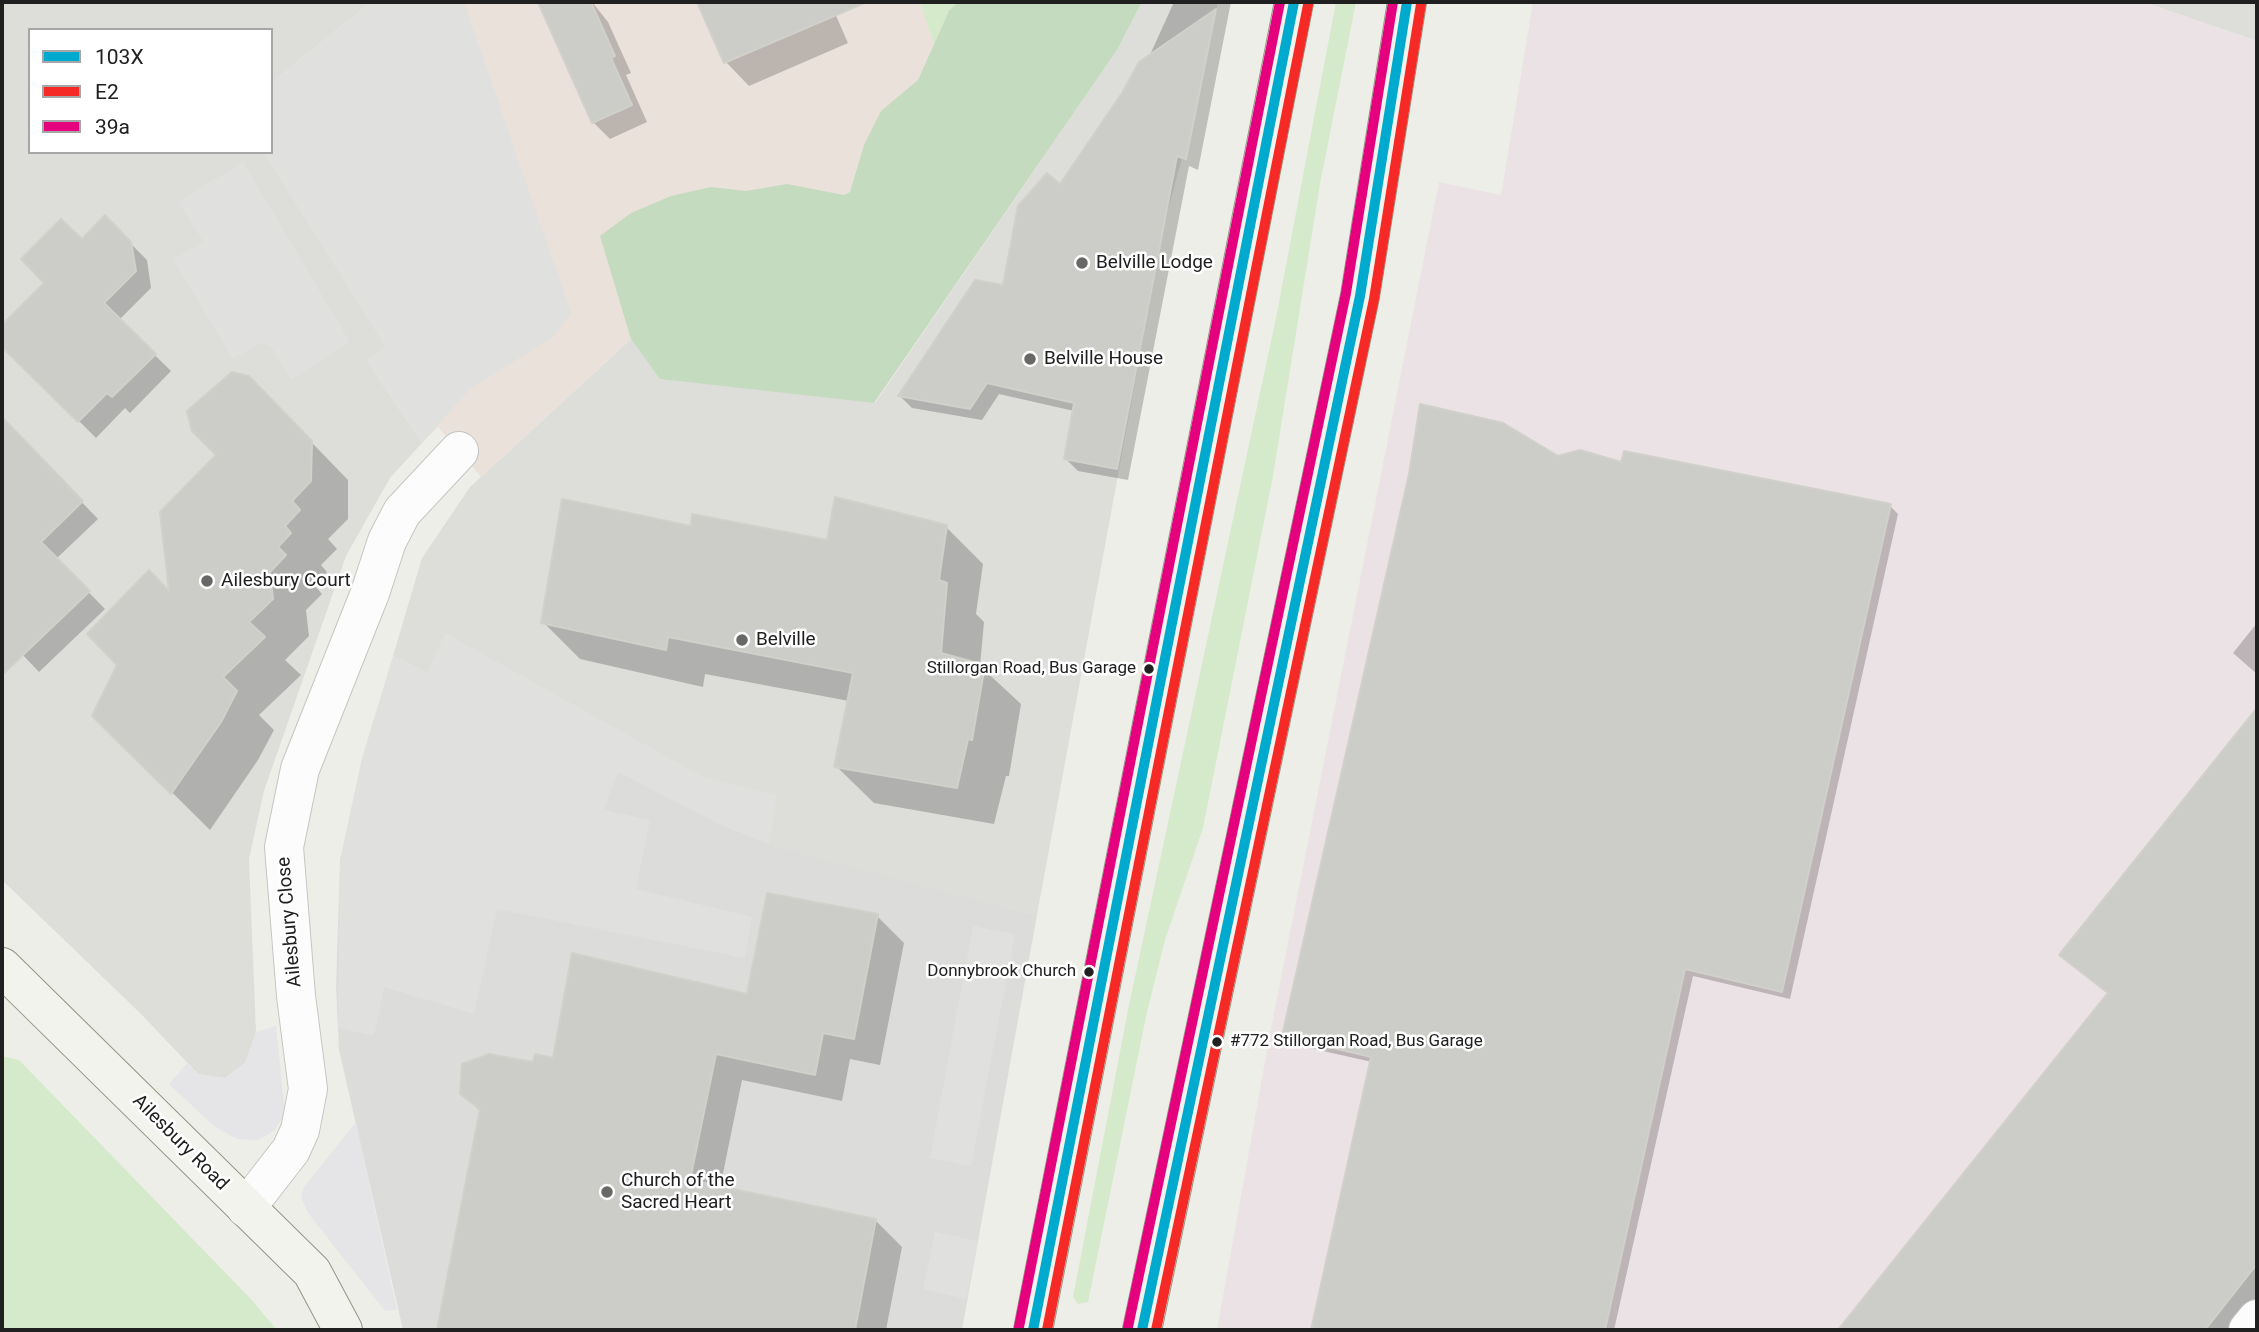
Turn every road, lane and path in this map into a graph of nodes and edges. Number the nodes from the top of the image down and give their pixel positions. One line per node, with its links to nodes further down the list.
1 (1294, 2): 8 (main road)
2 (1407, 2): 9 (main road)
3 (459, 451): 5 (street, Ailesbury Close)
4 (2, 967): 5 (main road, Ailesbury Road)
5 (246, 1208): 7 (main road, Ailesbury Road)
6 (2257, 1319): 10 (street)
7 (343, 1330)
8 (1033, 1330)
9 (1142, 1330)
10 (2248, 1330)

